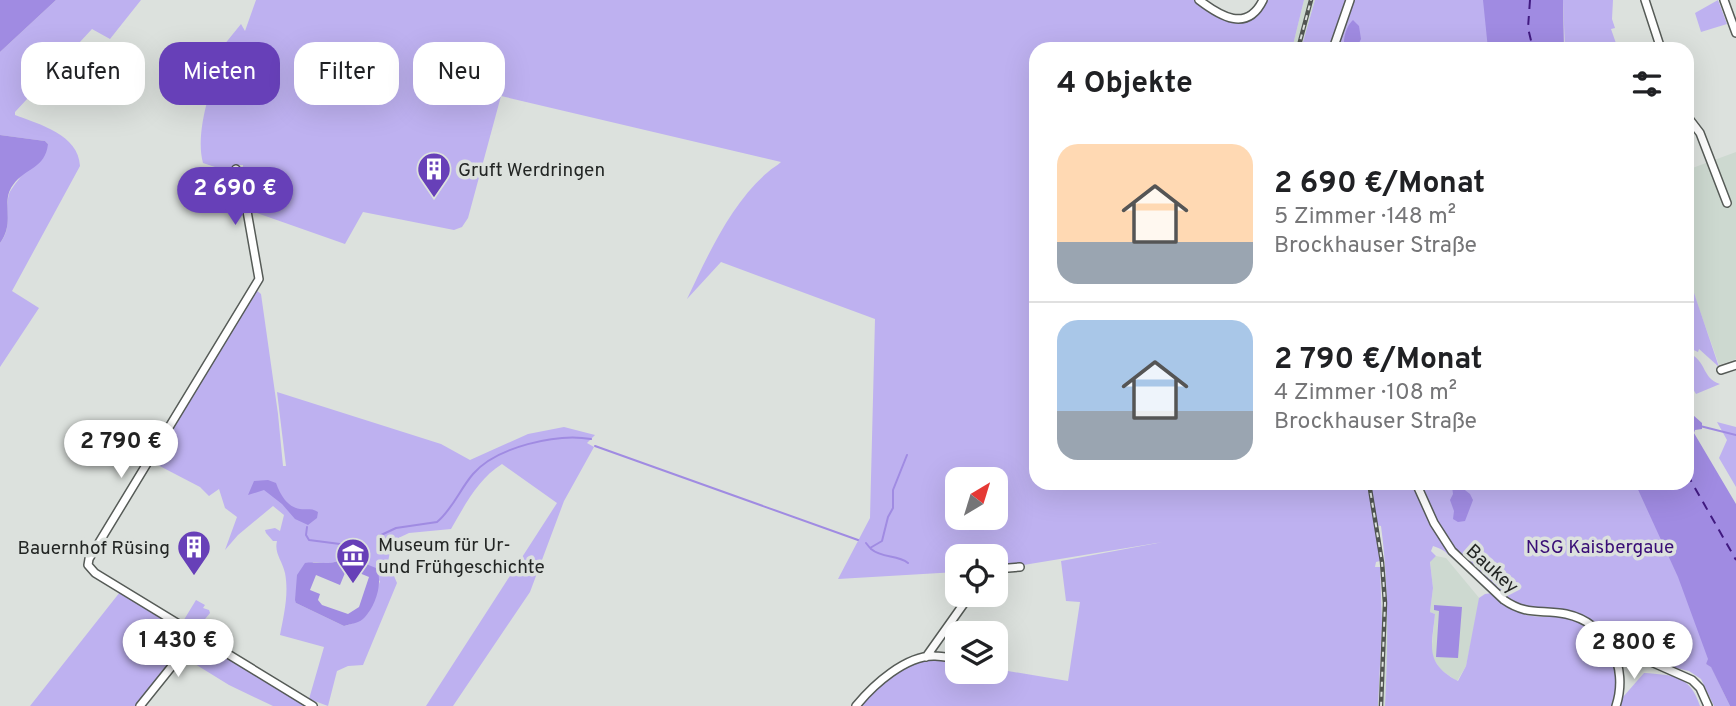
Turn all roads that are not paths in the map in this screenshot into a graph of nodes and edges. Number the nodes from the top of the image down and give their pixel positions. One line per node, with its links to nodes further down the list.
1 (1199, 0): 2 (street)
2 (1263, 0)
3 (1350, 0): 7 (street)
4 (1645, 0): 8 (street)
5 (1724, 0): 6 (street)
6 (1736, 33)
7 (1335, 42)
8 (1659, 42)
9 (1694, 124): 11 (street)
10 (236, 169): 18 (street)
11 (1727, 203)
12 (1736, 365): 13 (street)
13 (1721, 370)
14 (1419, 490): 19 (street, Baukey)
15 (1020, 567): 16 (street)
16 (1008, 568)
17 (961, 607): 20 (street)
18 (197, 635): 22 (street); 23 (street)
19 (1616, 654): 25 (street); 26 (street)
20 (926, 657): 21 (street); 24 (street)
21 (945, 658)
22 (140, 706)
23 (313, 706)
24 (856, 706)
25 (1616, 706)
26 (1708, 706)

